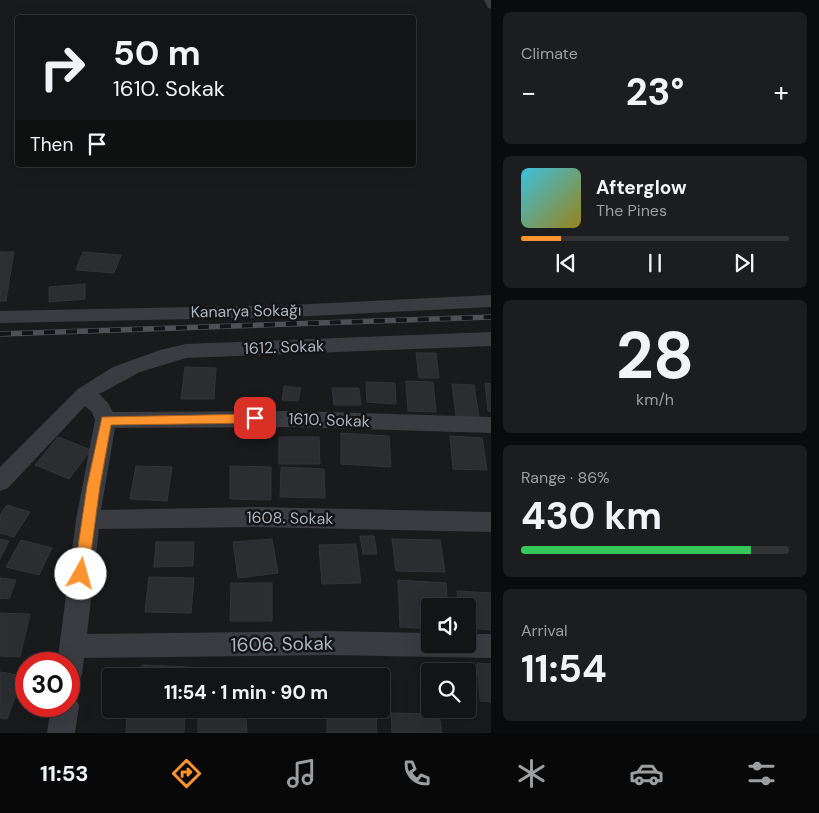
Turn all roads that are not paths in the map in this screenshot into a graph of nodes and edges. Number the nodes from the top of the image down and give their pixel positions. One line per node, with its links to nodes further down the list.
1 (491, 301): 2 (street, Kanarya Sokağı)
2 (0, 317)
3 (491, 339): 4 (street, 1612. Sokak)
4 (86, 394): 5 (street); 7 (street, 1612. Sokak)
5 (106, 420): 6 (street, 1610. Sokak); 8 (street)
6 (491, 426)
7 (0, 482)
8 (88, 520): 9 (street, 1608. Sokak); 10 (street)
9 (491, 522)
10 (72, 646): 11 (street, 1606. Sokak); 12 (street)
11 (491, 646)
12 (71, 652)
13 (63, 717): 14 (street)
14 (61, 733)

